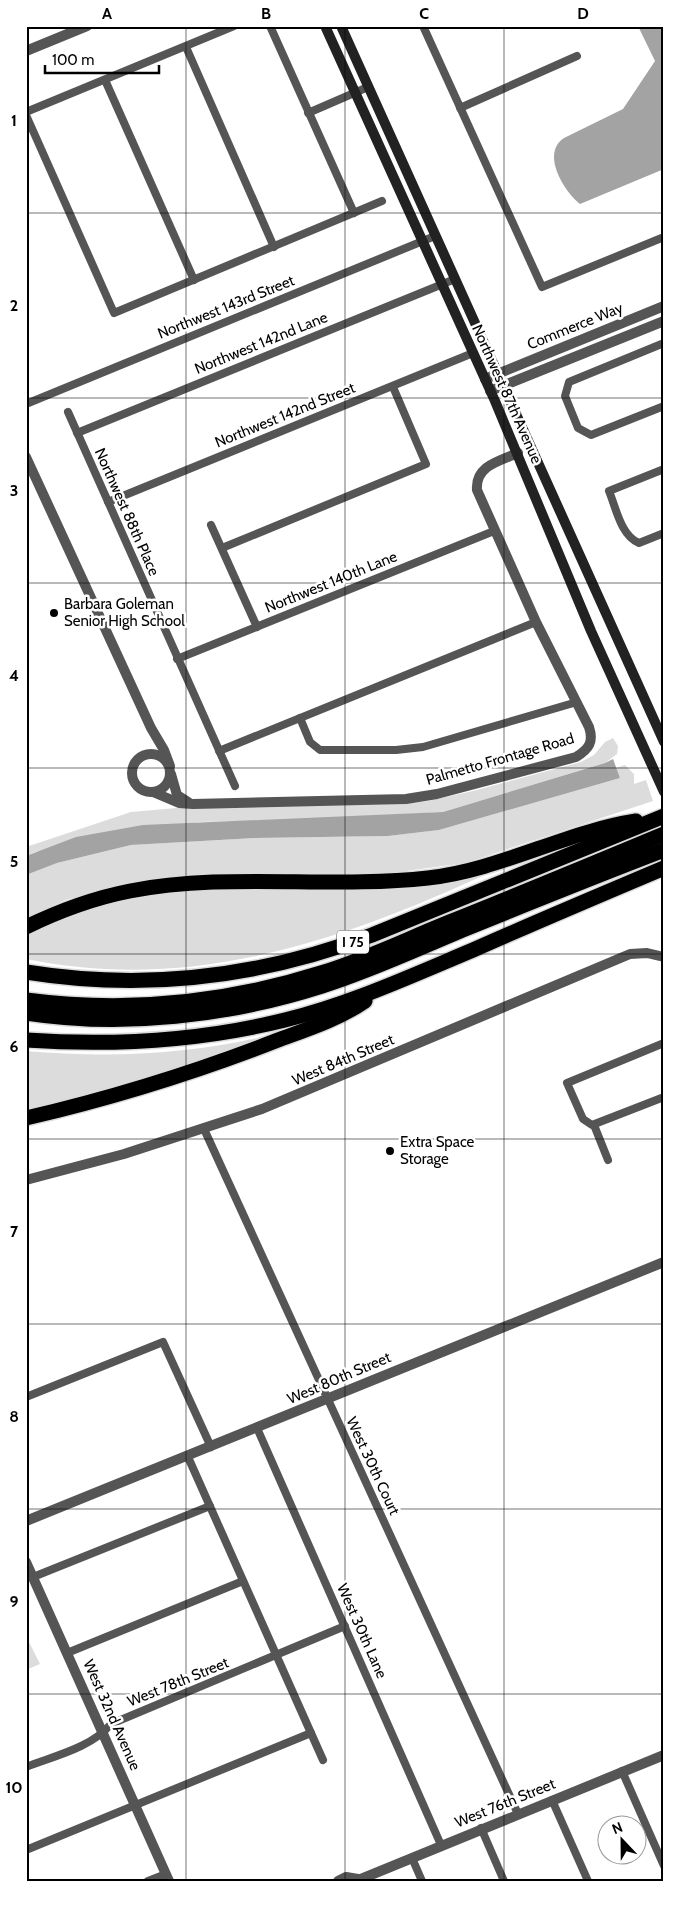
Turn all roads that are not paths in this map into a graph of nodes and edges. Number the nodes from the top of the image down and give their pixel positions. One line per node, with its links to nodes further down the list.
1 (234, 26): 7 (street)
2 (270, 26): 14 (street)
3 (325, 26): 12 (main road, Northwest 87th Avenue)
4 (341, 26): 11 (main road, Northwest 87th Avenue)
5 (423, 26): 13 (street)
6 (81, 27): 8 (street)
7 (186, 47): 10 (street); 21 (street)
8 (26, 51)
9 (577, 56): 13 (street)
10 (105, 80): 15 (street); 23 (street)
11 (368, 87): 12 (street); 18 (main road, Northwest 87th Avenue)
12 (355, 93): 14 (street); 20 (main road, Northwest 87th Avenue)
13 (460, 108): 19 (street)
14 (308, 113): 17 (street)
15 (26, 114): 23 (street)
16 (382, 201): 17 (street)
17 (354, 213): 21 (street)
18 (435, 236): 20 (street, Northwest 143rd Street); 22 (main road, Northwest 87th Avenue)
19 (664, 237)
20 (422, 241): 24 (main road, Northwest 87th Avenue); 34 (street, Northwest 143rd Street)
21 (274, 246): 23 (street)
22 (455, 279): 24 (street, Northwest 142nd Lane); 29 (main road, Northwest 87th Avenue)
23 (194, 280)
24 (442, 284): 28 (main road, Northwest 87th Avenue); 37 (street, Northwest 142nd Lane)
25 (664, 306): 29 (street, Commerce Way)
26 (664, 321): 31 (street, Commerce Way)
27 (664, 343): 35 (street)
28 (473, 353): 30 (main road, Northwest 87th Avenue); 32 (street, Northwest 142nd Street)
29 (498, 374): 30 (street, Commerce Way); 31 (main road, Northwest 87th Avenue)
30 (485, 379): 33 (main road, Northwest 87th Avenue)
31 (503, 386): 33 (street, Commerce Way); 41 (main road, Northwest 87th Avenue)
32 (393, 387): 42 (street, Northwest 142nd Street); 46 (street)
33 (490, 391): 38 (main road, Northwest 87th Avenue)
34 (26, 404)
35 (664, 406)
36 (68, 412): 37 (street, Northwest 88th Place)
37 (77, 432): 42 (street, Northwest 88th Place)
38 (518, 452): 41 (main road); 44 (street, Palmetto Frontage Road); 59 (main road, Northwest 87th Avenue)
39 (26, 457): 52 (street)
40 (664, 469): 45 (street)
41 (554, 500): 53 (main road, Northwest 87th Avenue)
42 (108, 502): 49 (street, Northwest 88th Place)
43 (211, 525): 46 (street)
44 (494, 531): 47 (street, Palmetto Frontage Road); 48 (street, Northwest 140th Lane)
45 (664, 533)
46 (222, 548): 48 (street)
47 (536, 622): 50 (street, Palmetto Frontage Road); 51 (street)
48 (257, 627): 49 (street, Northwest 140th Lane)
49 (177, 659): 54 (street, Northwest 88th Place)
50 (578, 702): 51 (street); 60 (street, Palmetto Frontage Road)
51 (300, 718): 54 (street)
52 (151, 728): 55 (street); 56 (street)
53 (664, 742)
54 (219, 750): 57 (street, Northwest 88th Place)
55 (140, 758): 56 (street); 58 (street)
56 (170, 770): 58 (street); 60 (street)
57 (236, 786)
58 (153, 792): 60 (street, Palmetto Frontage Road)
59 (664, 792)
60 (193, 804)
61 (662, 817): 65 (highway); 67 (highway, I 75)
62 (664, 834): 69 (highway)
63 (664, 850): 70 (highway)
64 (664, 868): 68 (highway)
65 (26, 927)
66 (664, 957): 76 (street, West 84th Street)
67 (26, 972)
68 (380, 990): 71 (highway); 74 (highway)
69 (26, 1000)
70 (26, 1013)
71 (26, 1040)
72 (664, 1043): 75 (street)
73 (664, 1097): 75 (street)
74 (26, 1118)
75 (594, 1125): 77 (street)
76 (204, 1129): 78 (street, West 84th Street); 81 (street, West 30th Court)
77 (608, 1160)
78 (26, 1180)
79 (664, 1262): 81 (street, West 80th Street)
80 (26, 1397): 83 (street)
81 (327, 1399): 82 (street, West 80th Street); 101 (street, West 30th Court)
82 (257, 1428): 83 (street, West 80th Street); 90 (street, West 30th Lane)
83 (211, 1447): 84 (street, West 80th Street)
84 (188, 1457): 85 (street); 86 (street, West 80th Street)
85 (210, 1506): 88 (street); 89 (street)
86 (26, 1521)
87 (26, 1562): 88 (street, West 32nd Avenue)
88 (33, 1577): 91 (street, West 32nd Avenue)
89 (243, 1581): 91 (street); 92 (street)
90 (344, 1626): 92 (street, West 78th Street); 103 (street, West 30th Lane)
91 (67, 1653): 93 (street, West 32nd Avenue)
92 (277, 1656): 93 (street, West 78th Street); 94 (street)
93 (103, 1733): 97 (street, West 78th Street); 100 (street, West 32nd Avenue)
94 (311, 1733): 96 (street); 100 (street)
95 (664, 1755): 98 (street, West 76th Street)
96 (323, 1760)
97 (26, 1767)
98 (622, 1771): 99 (street, West 76th Street); 106 (street)
99 (552, 1800): 101 (street, West 76th Street); 113 (street)
100 (136, 1805): 104 (street); 107 (street, West 32nd Avenue)
101 (518, 1814): 102 (street, West 76th Street)
102 (482, 1828): 103 (street, West 76th Street); 112 (street)
103 (441, 1845): 105 (street, West 76th Street)
104 (26, 1850)
105 (412, 1858): 108 (street, West 76th Street); 111 (street)
106 (664, 1866)
107 (167, 1877): 109 (street)
108 (357, 1880): 110 (street, West 76th Street)
109 (148, 1881)
110 (338, 1881)
111 (422, 1881)
112 (504, 1881)
113 (588, 1881)

